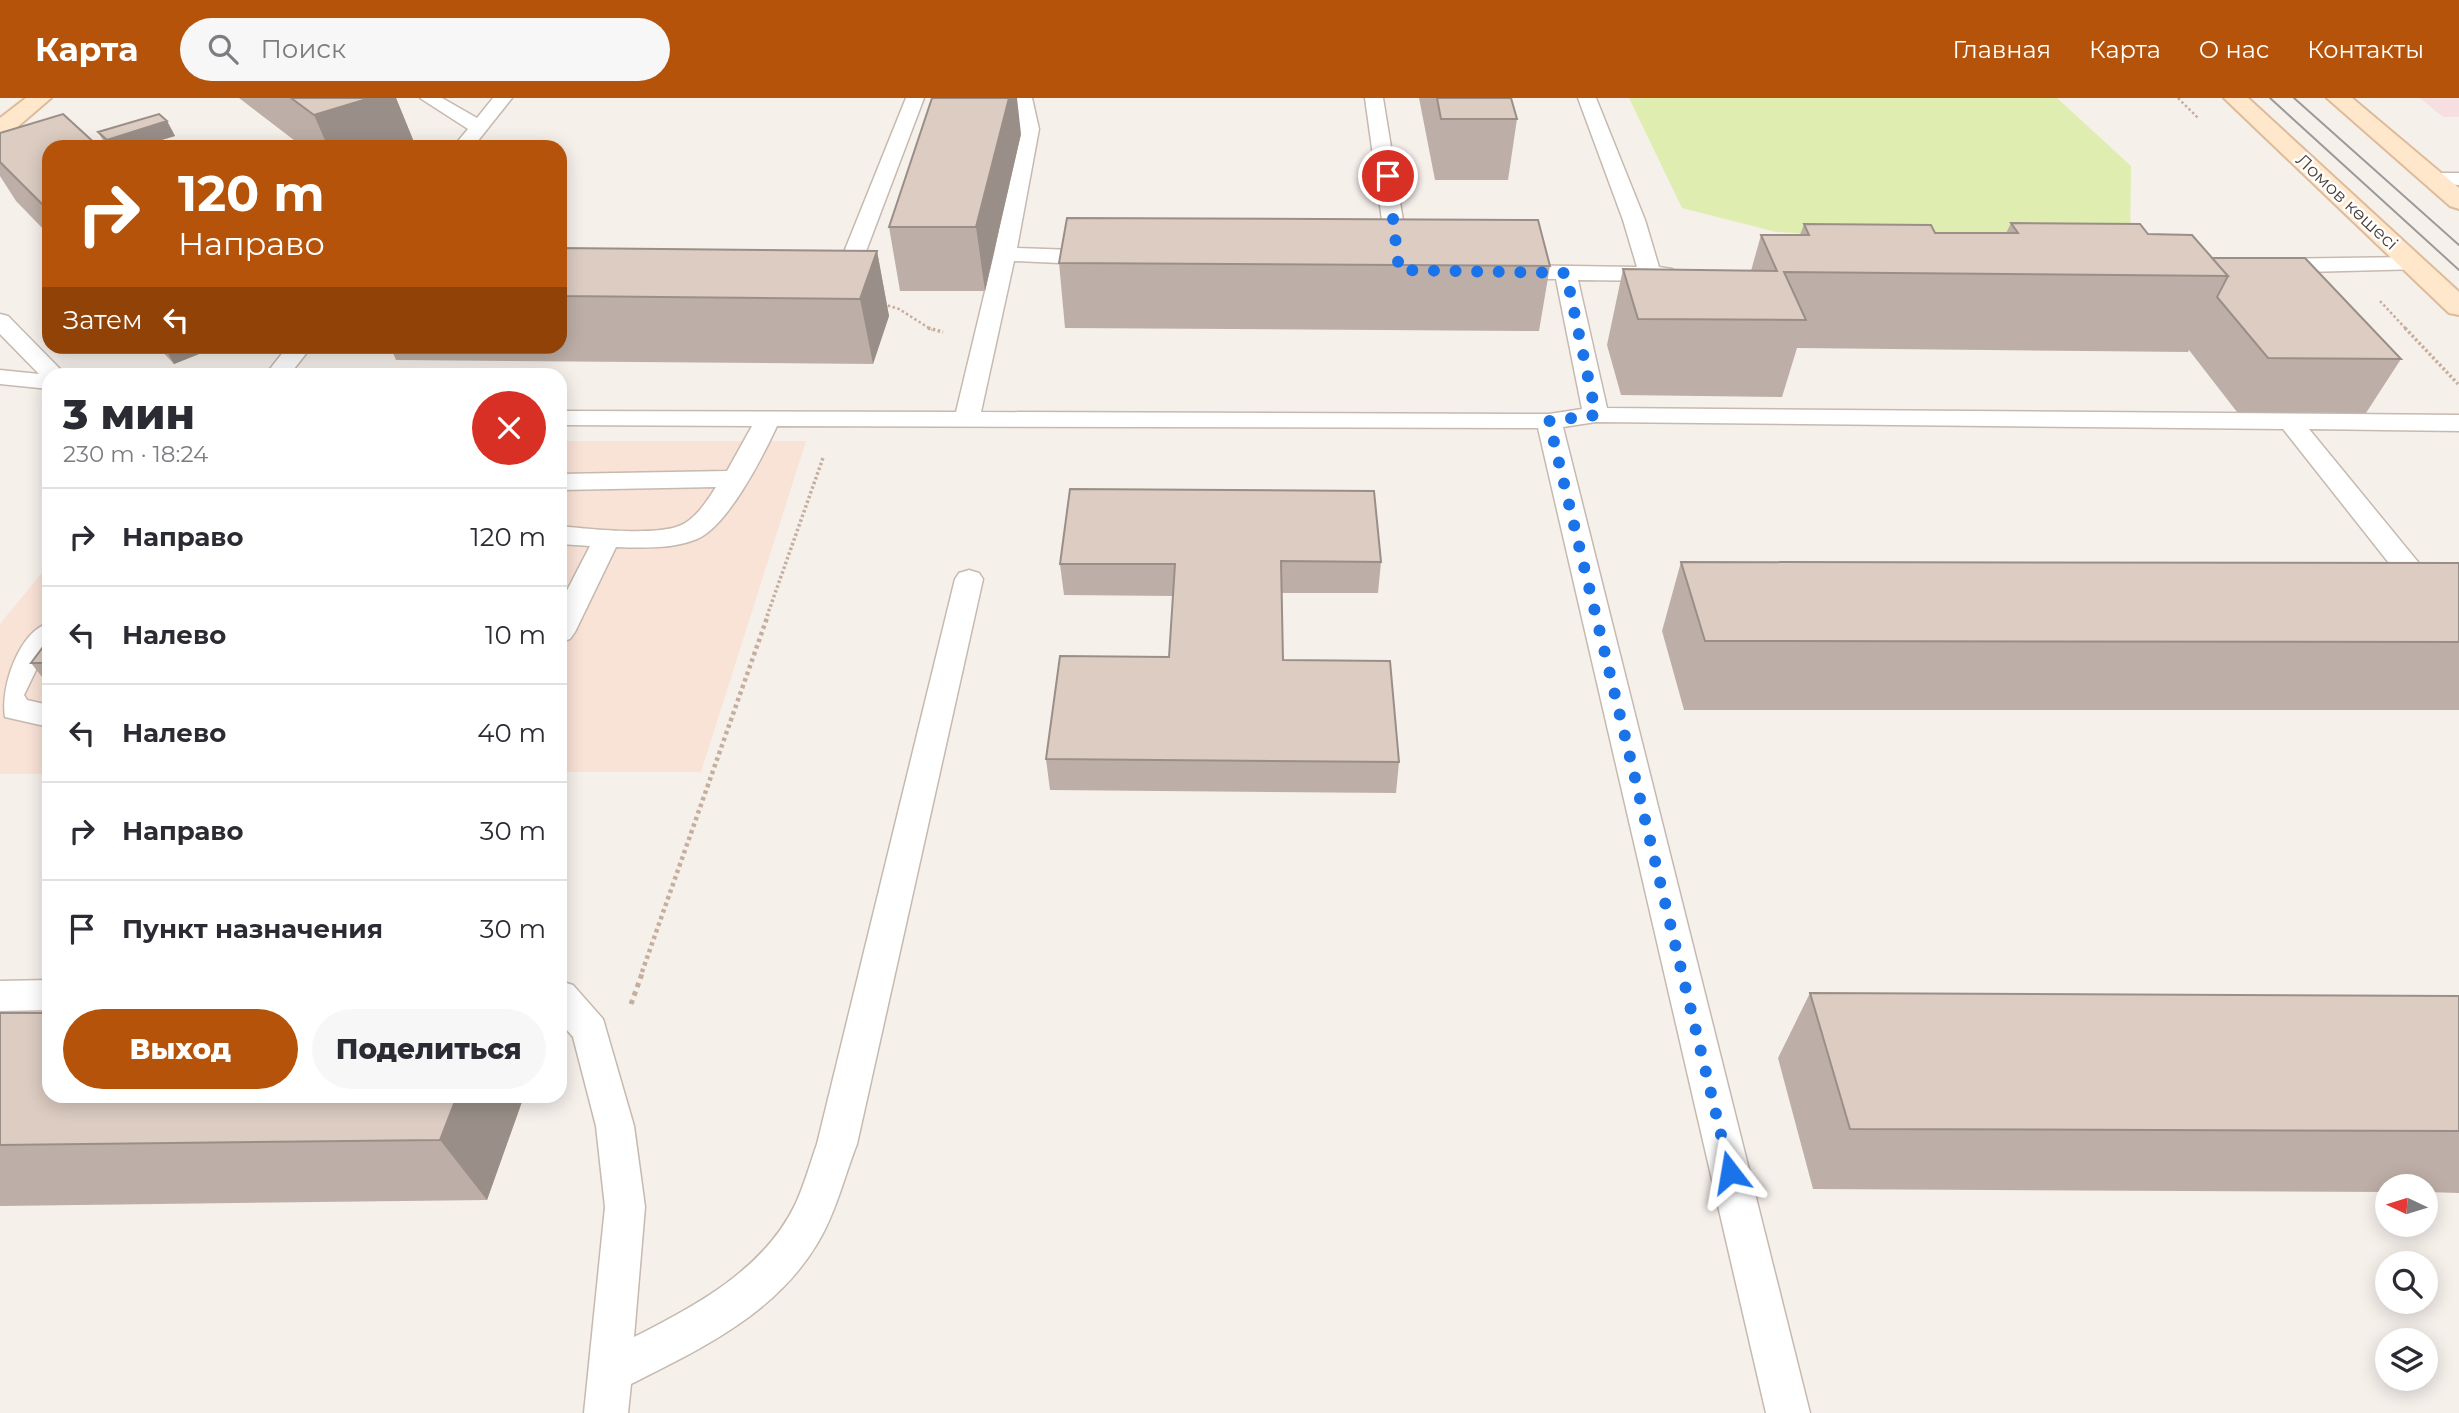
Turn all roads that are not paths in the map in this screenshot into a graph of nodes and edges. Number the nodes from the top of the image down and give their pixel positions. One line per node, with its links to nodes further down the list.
1 (40, 98): 11 (main road)
2 (429, 98): 10 (lane)
3 (503, 98): 10 (lane)
4 (915, 98): 25 (lane)
5 (1023, 98): 16 (lane)
6 (1374, 98): 20 (lane)
7 (1587, 98): 24 (lane)
8 (2235, 98): 18 (main road, Ломов көшесі)
9 (2338, 98): 13 (main road)
10 (479, 127): 12 (lane)
11 (0, 130)
12 (469, 140)
13 (2434, 179): 14 (lane); 15 (main road)
14 (2459, 179)
15 (2459, 201)
16 (1005, 254): 17 (lane); 35 (lane)
17 (1128, 259)
18 (2414, 264): 19 (lane); 26 (main road, Ломов көшесі)
19 (2248, 266)
20 (1372, 269)
21 (1483, 271): 22 (lane)
22 (1566, 273): 24 (lane); 33 (lane)
23 (1692, 273): 24 (lane)
24 (1650, 274)
25 (820, 292)
26 (2459, 307)
27 (0, 321): 29 (lane)
28 (294, 354): 30 (lane)
29 (47, 368)
30 (283, 368)
31 (1, 379): 32 (lane)
32 (42, 382)
33 (1596, 415): 37 (lane); 39 (lane)
34 (567, 418): 36 (lane)
35 (967, 419): 36 (lane); 37 (lane)
36 (768, 420): 40 (lane)
37 (1549, 421): 54 (lane)
38 (2459, 423): 39 (lane)
39 (2292, 424): 46 (lane)
40 (732, 479): 41 (lane); 43 (lane)
41 (567, 482)
42 (567, 535): 43 (lane)
43 (608, 537): 45 (lane)
44 (969, 579): 52 (lane)
45 (567, 618)
46 (2459, 632)
47 (42, 642): 48 (lane)
48 (42, 715)
49 (42, 995): 50 (lane)
50 (0, 996)
51 (567, 1004): 52 (lane)
52 (609, 1371): 53 (lane)
53 (606, 1413)
54 (1788, 1413)

